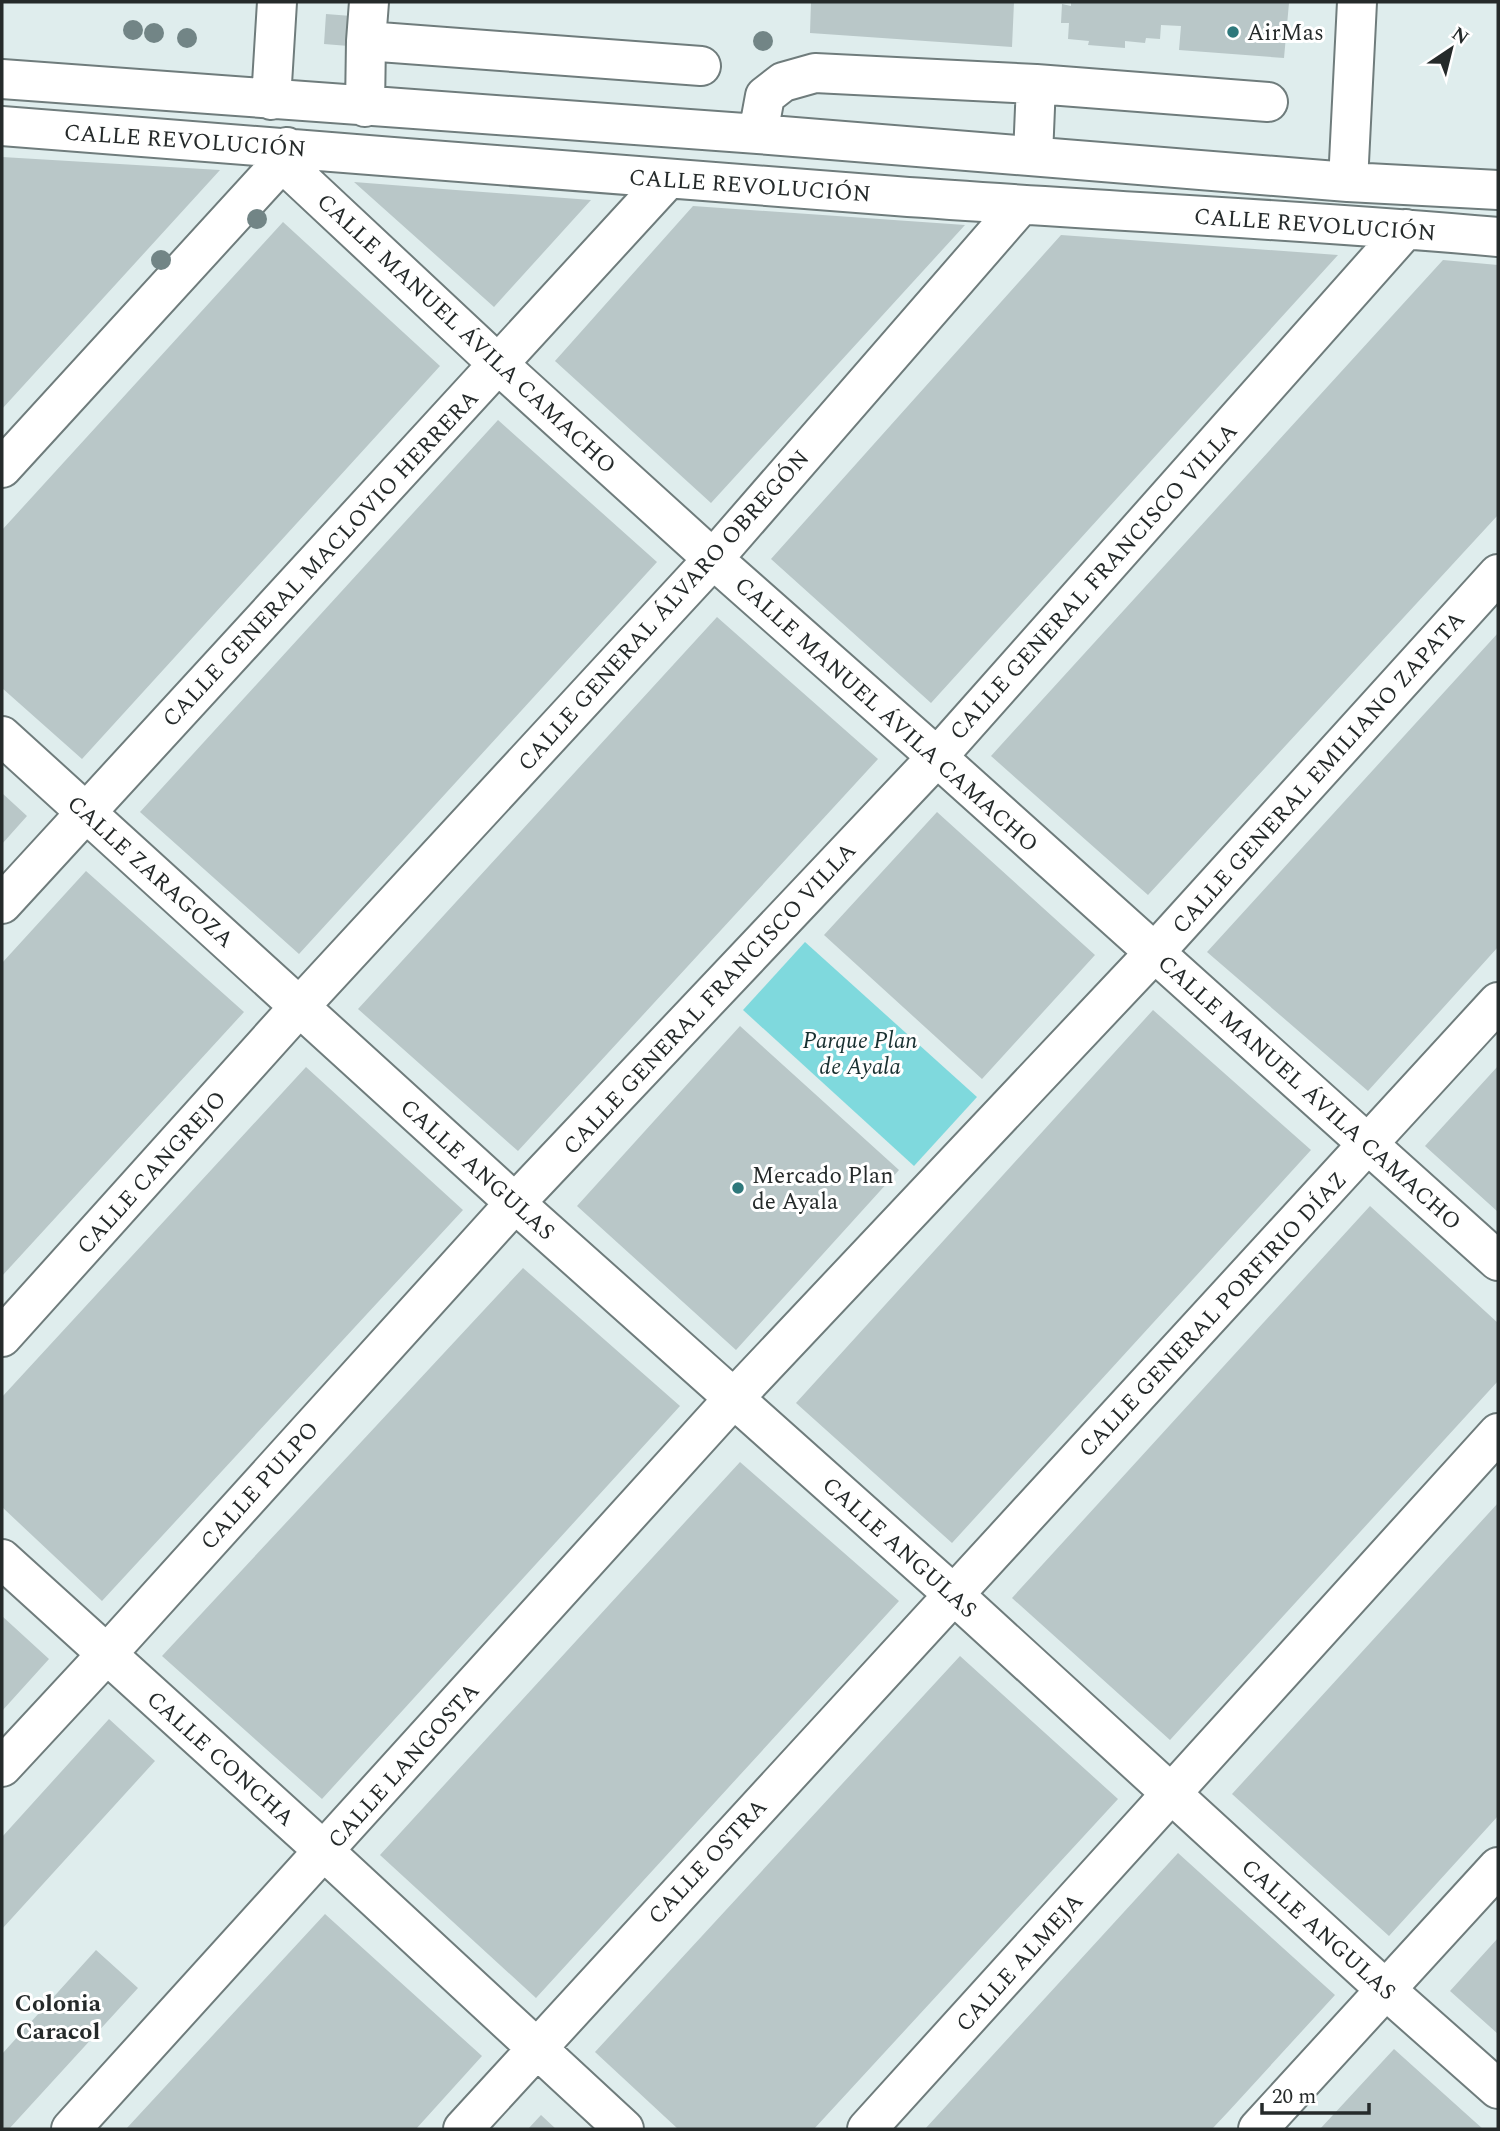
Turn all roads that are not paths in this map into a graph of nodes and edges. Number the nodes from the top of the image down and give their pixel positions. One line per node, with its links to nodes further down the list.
1 (277, 2): 8 (street)
2 (369, 2): 4 (street)
3 (1357, 2): 16 (street)
4 (366, 41): 5 (street); 10 (street)
5 (701, 65)
6 (2, 79): 8 (street)
7 (1036, 84): 9 (street); 12 (street); 14 (street)
8 (271, 100): 10 (street)
9 (1269, 102)
10 (365, 107): 12 (street)
11 (2, 126): 13 (street, CALLE REVOLUCIÓN)
12 (758, 134): 14 (street)
13 (284, 154): 15 (street, CALLE REVOLUCIÓN); 21 (street, CALLE MANUEL ÁVILA CAMACHO); 22 (street)
14 (1033, 156): 16 (street)
15 (667, 180): 18 (street, CALLE REVOLUCIÓN); 21 (street, CALLE GENERAL MACLOVIO HERRERA)
16 (1348, 182): 17 (street)
17 (1498, 190)
18 (1020, 205): 19 (street, CALLE REVOLUCIÓN); 23 (street, CALLE GENERAL ÁLVARO OBREGÓN)
19 (1406, 229): 20 (street, CALLE REVOLUCIÓN); 26 (street, CALLE GENERAL FRANCISCO VILLA)
20 (1498, 237)
21 (498, 364): 23 (street, CALLE MANUEL ÁVILA CAMACHO); 27 (street, CALLE GENERAL MACLOVIO HERRERA)
22 (2, 468)
23 (713, 559): 26 (street, CALLE MANUEL ÁVILA CAMACHO); 31 (street, CALLE GENERAL ÁLVARO OBREGÓN)
24 (1498, 574): 29 (street, CALLE GENERAL EMILIANO ZAPATA)
25 (2, 736): 27 (street, CALLE ZARAGOZA)
26 (937, 757): 29 (street, CALLE MANUEL ÁVILA CAMACHO); 33 (street, CALLE GENERAL FRANCISCO VILLA)
27 (87, 812): 28 (street, CALLE GENERAL MACLOVIO HERRERA); 31 (street, CALLE ZARAGOZA)
28 (2, 904)
29 (1155, 952): 32 (street, CALLE MANUEL ÁVILA CAMACHO); 36 (street, CALLE GENERAL EMILIANO ZAPATA)
30 (1498, 1002): 32 (street, CALLE GENERAL PORFIRIO DÍAZ)
31 (299, 1007): 33 (street, CALLE ANGULAS); 35 (street, CALLE CANGREJO)
32 (1369, 1144): 34 (street, CALLE MANUEL ÁVILA CAMACHO); 39 (street, CALLE GENERAL PORFIRIO DÍAZ)
33 (514, 1203): 36 (street, CALLE ANGULAS); 40 (street, CALLE PULPO)
34 (1498, 1261)
35 (2, 1337)
36 (734, 1398): 39 (street, CALLE ANGULAS); 43 (street, CALLE LANGOSTA)
37 (1498, 1433): 42 (street, CALLE ALMEJA)
38 (2, 1559): 40 (street, CALLE CONCHA)
39 (953, 1594): 42 (street, CALLE ANGULAS); 46 (street, CALLE OSTRA)
40 (106, 1655): 41 (street, CALLE PULPO); 43 (street, CALLE CONCHA)
41 (2, 1767)
42 (1172, 1795): 45 (street, CALLE ANGULAS); 51 (street, CALLE ALMEJA)
43 (325, 1852): 46 (street, CALLE CONCHA); 48 (street, CALLE LANGOSTA)
44 (1498, 1867): 45 (street)
45 (1385, 1989): 47 (street, CALLE ANGULAS); 52 (street)
46 (535, 2049): 49 (street, CALLE OSTRA); 50 (street, CALLE CONCHA)
47 (1498, 2089)
48 (71, 2129)
49 (463, 2129)
50 (624, 2129)
51 (867, 2129)
52 (1258, 2129)

